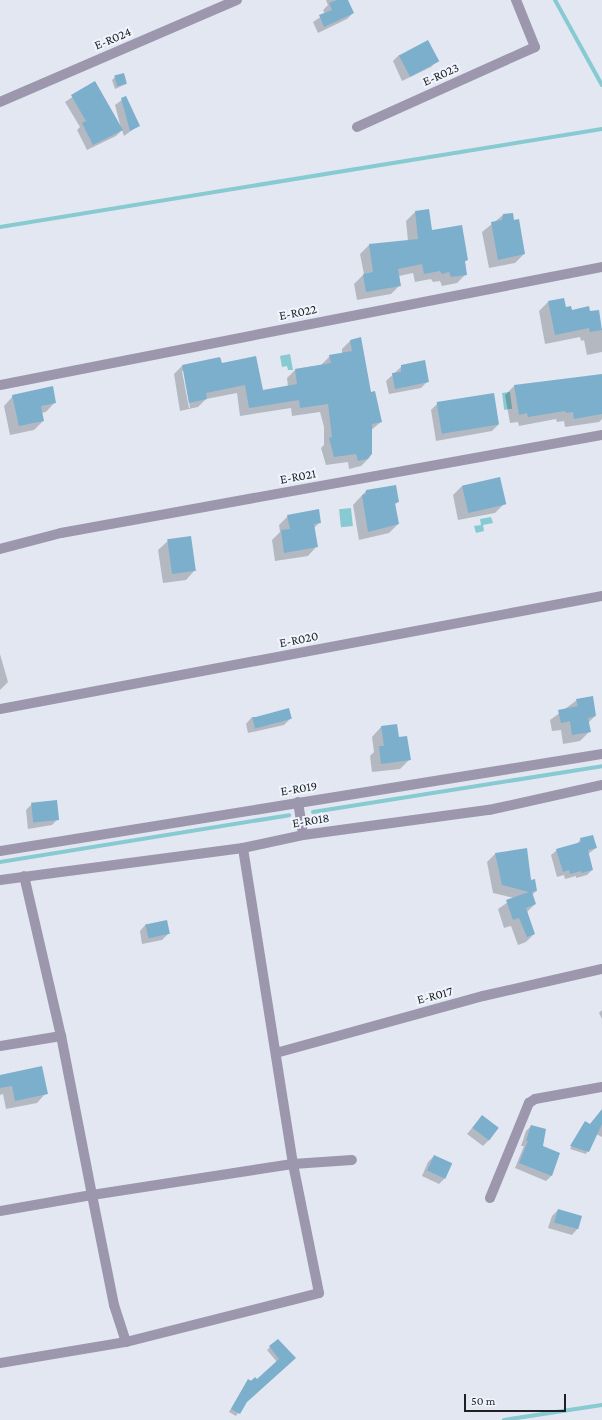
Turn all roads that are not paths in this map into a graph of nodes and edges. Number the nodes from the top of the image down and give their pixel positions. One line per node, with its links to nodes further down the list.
1 (237, 0): 3 (street, E-R024)
2 (516, 0): 4 (street, E-R023)
3 (0, 102)
4 (357, 127)
5 (602, 267): 6 (street, E-R022)
6 (0, 385)
7 (602, 435): 8 (street, E-R021)
8 (0, 549)
9 (602, 596): 10 (street, E-R020)
10 (0, 709)
11 (602, 754): 13 (street, E-R019)
12 (602, 785): 14 (street, E-R018)
13 (298, 802): 14 (street); 16 (street, E-R019)
14 (303, 835): 15 (street, E-R018)
15 (243, 848): 17 (street, E-R018); 22 (street)
16 (0, 851)
17 (24, 876): 18 (street, E-R018); 20 (street)
18 (0, 880)
19 (602, 969): 22 (street, E-R017)
20 (61, 1036): 21 (street); 26 (street)
21 (0, 1046)
22 (276, 1053): 25 (street)
23 (602, 1087): 27 (street)
24 (352, 1160): 25 (street)
25 (293, 1164): 26 (street); 29 (street)
26 (92, 1195): 28 (street); 29 (street)
27 (490, 1198)
28 (0, 1211)
29 (126, 1342): 30 (street)
30 (0, 1363)

